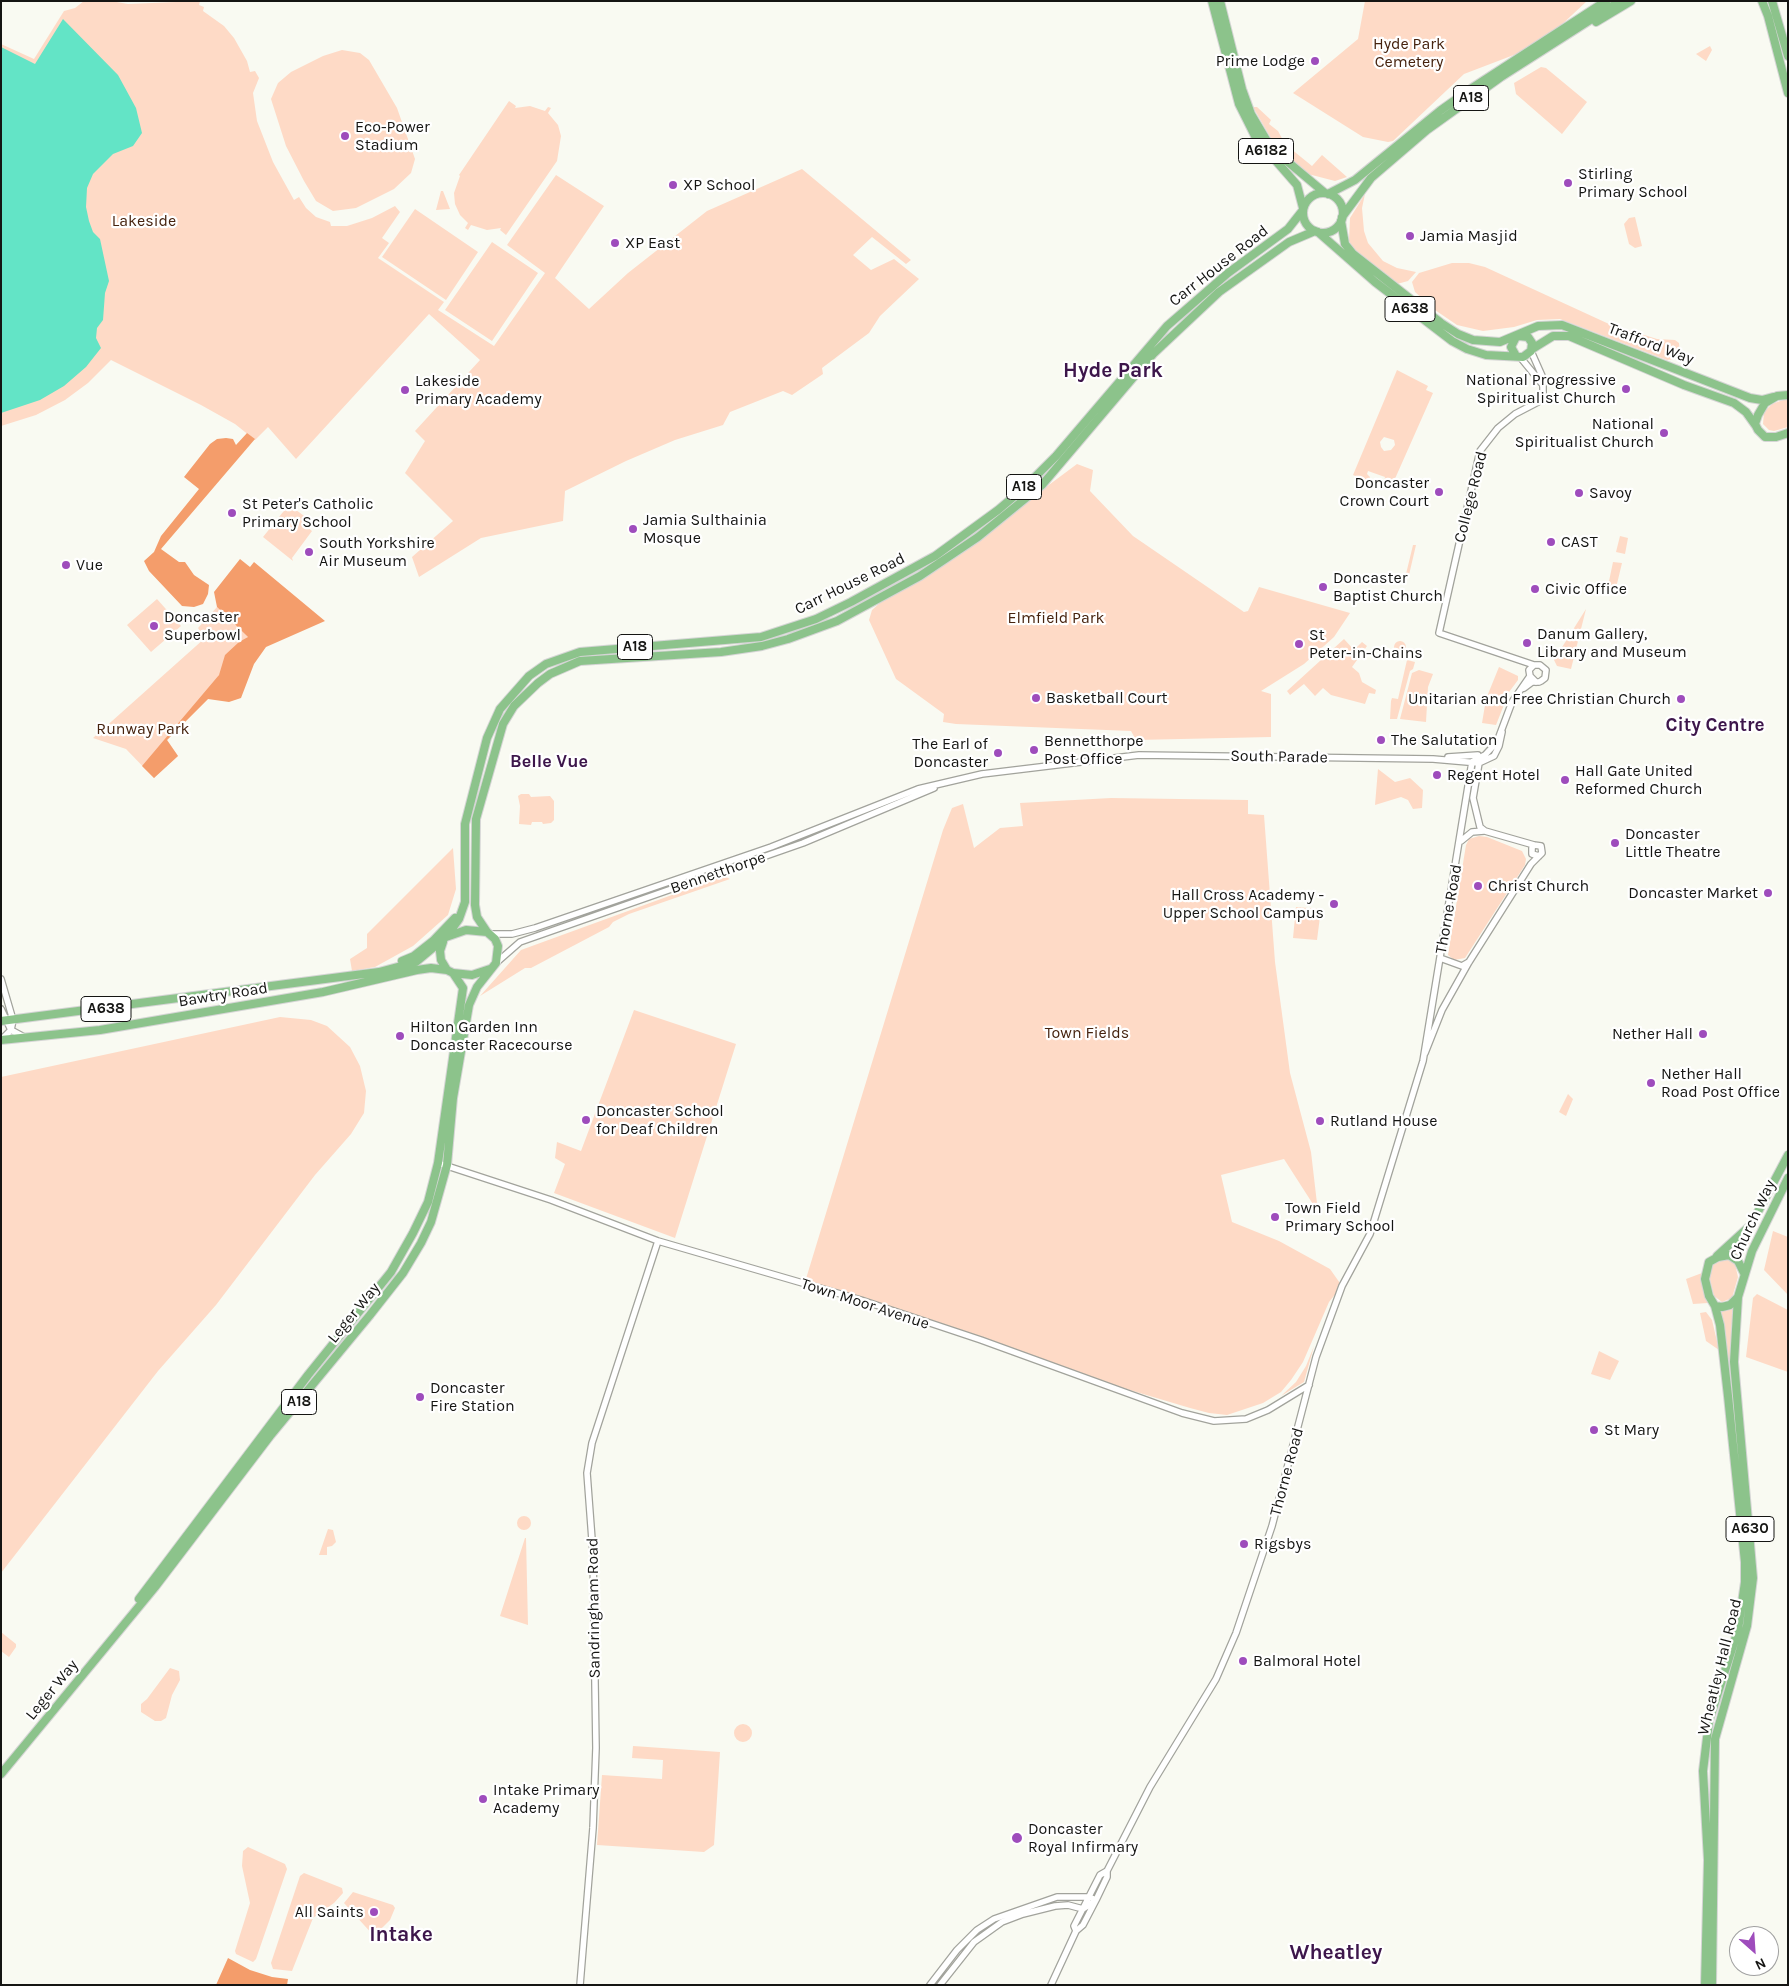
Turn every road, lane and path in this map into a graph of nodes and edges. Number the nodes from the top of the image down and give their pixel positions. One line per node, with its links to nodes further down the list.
1 (1212, 1): 12 (highway, A6182)
2 (1220, 1): 11 (highway, A6182)
3 (1606, 1): 11 (highway, A18)
4 (1620, 1): 8 (highway, A18)
5 (1631, 1): 8 (highway, A18)
6 (1762, 1): 10 (highway)
7 (1772, 1): 9 (highway)
8 (1540, 51): 13 (highway, A18)
9 (1788, 56)
10 (1788, 93)
11 (1327, 193): 12 (highway); 13 (highway)
12 (1303, 209): 14 (highway); 35 (highway, Carr House Road / A18)
13 (1342, 219): 14 (highway); 15 (highway, Trafford Way / A638)
14 (1317, 232): 17 (highway, Trafford Way / A638); 36 (highway, Carr House Road / A18)
15 (1518, 336): 16 (highway); 17 (highway); 21 (highway, Trafford Way / A638)
16 (1532, 350): 17 (highway, Trafford Way / A638); 18 (street); 22 (highway, Trafford Way / A638)
17 (1518, 357): 18 (street)
18 (1544, 387): 24 (street, College Road)
19 (1788, 389): 21 (highway)
20 (1788, 395): 21 (highway, A638)
21 (1775, 396): 22 (highway)
22 (1756, 426): 23 (highway, A638)
23 (1788, 433)
24 (1506, 657): 25 (street); 26 (street)
25 (1534, 665): 26 (street); 27 (street)
26 (1529, 675): 27 (street); 28 (street)
27 (1536, 682): 28 (street)
28 (1517, 694): 29 (street)
29 (1502, 732): 31 (street); 31 (street)
30 (1124, 756): 31 (street, South Parade); 32 (street, Bennetthorpe)
31 (1475, 760): 33 (street); 34 (street, Thorne Road)
32 (943, 784): 36 (street, Bennetthorpe); 40 (street, Bennetthorpe)
33 (1486, 831): 34 (street); 39 (street, Thorne Road)
34 (1461, 842): 38 (street, Thorne Road)
35 (463, 909): 37 (highway, Carr House Road / A18); 41 (highway, Bawtry Road)
36 (488, 933): 37 (highway); 40 (highway)
37 (445, 939): 41 (highway, Bawtry Road / A638); 42 (highway)
38 (1440, 958): 39 (street); 50 (street, Thorne Road)
39 (1469, 962): 50 (street, Thorne Road)
40 (495, 965): 42 (highway); 53 (highway, Leger Way / A18)
41 (379, 972): 45 (highway, Bawtry Road / A638)
42 (450, 972): 48 (highway, Bawtry Road / A638); 52 (highway, Leger Way / A18)
43 (1, 979): 45 (street)
44 (1, 1009): 46 (street)
45 (14, 1020): 46 (highway, Bawtry Road / A638); 47 (street)
46 (3, 1021): 47 (street)
47 (11, 1030): 48 (street); 49 (street)
48 (26, 1038): 49 (highway, Bawtry Road / A638)
49 (1, 1040)
50 (1424, 1055): 61 (street, Thorne Road)
51 (1788, 1155): 56 (highway, Church Way)
52 (438, 1163): 53 (street, Town Moor Avenue); 65 (highway, Leger Way / A18)
53 (447, 1165): 55 (street, Town Moor Avenue); 65 (highway, Leger Way / A18)
54 (1788, 1178): 57 (highway, Church Way)
55 (658, 1241): 63 (street, Town Moor Avenue); 72 (street, Sandringham Road)
56 (1712, 1260): 57 (highway); 59 (highway, Wheatley Hall Road)
57 (1744, 1273): 58 (highway, Wheatley Hall Road)
58 (1738, 1297): 59 (highway); 77 (highway, Wheatley Hall Road / A630)
59 (1715, 1306): 62 (highway, Wheatley Hall Road / A630)
60 (1719, 1365): 62 (highway)
61 (1309, 1385): 63 (street, Town Moor Avenue); 64 (street, Thorne Road)
62 (1726, 1387): 76 (highway, Wheatley Hall Road / A630)
63 (1292, 1397): 64 (street)
64 (1305, 1400): 67 (street, Thorne Road)
65 (123, 1624): 66 (highway, Leger Way / A18)
66 (1, 1774)
67 (1106, 1871): 68 (street, Thorne Road); 69 (street, Thorne Road)
68 (1089, 1897): 69 (street); 70 (street, Thorne Road); 73 (street)
69 (1096, 1900): 70 (street); 71 (street, Thorne Road)
70 (1083, 1909): 71 (street, Thorne Road); 74 (street)
71 (1076, 1931): 75 (street, Thorne Road)
72 (580, 1985)
73 (930, 1985)
74 (940, 1985)
75 (1051, 1985)
76 (1705, 1985)
77 (1712, 1985)

